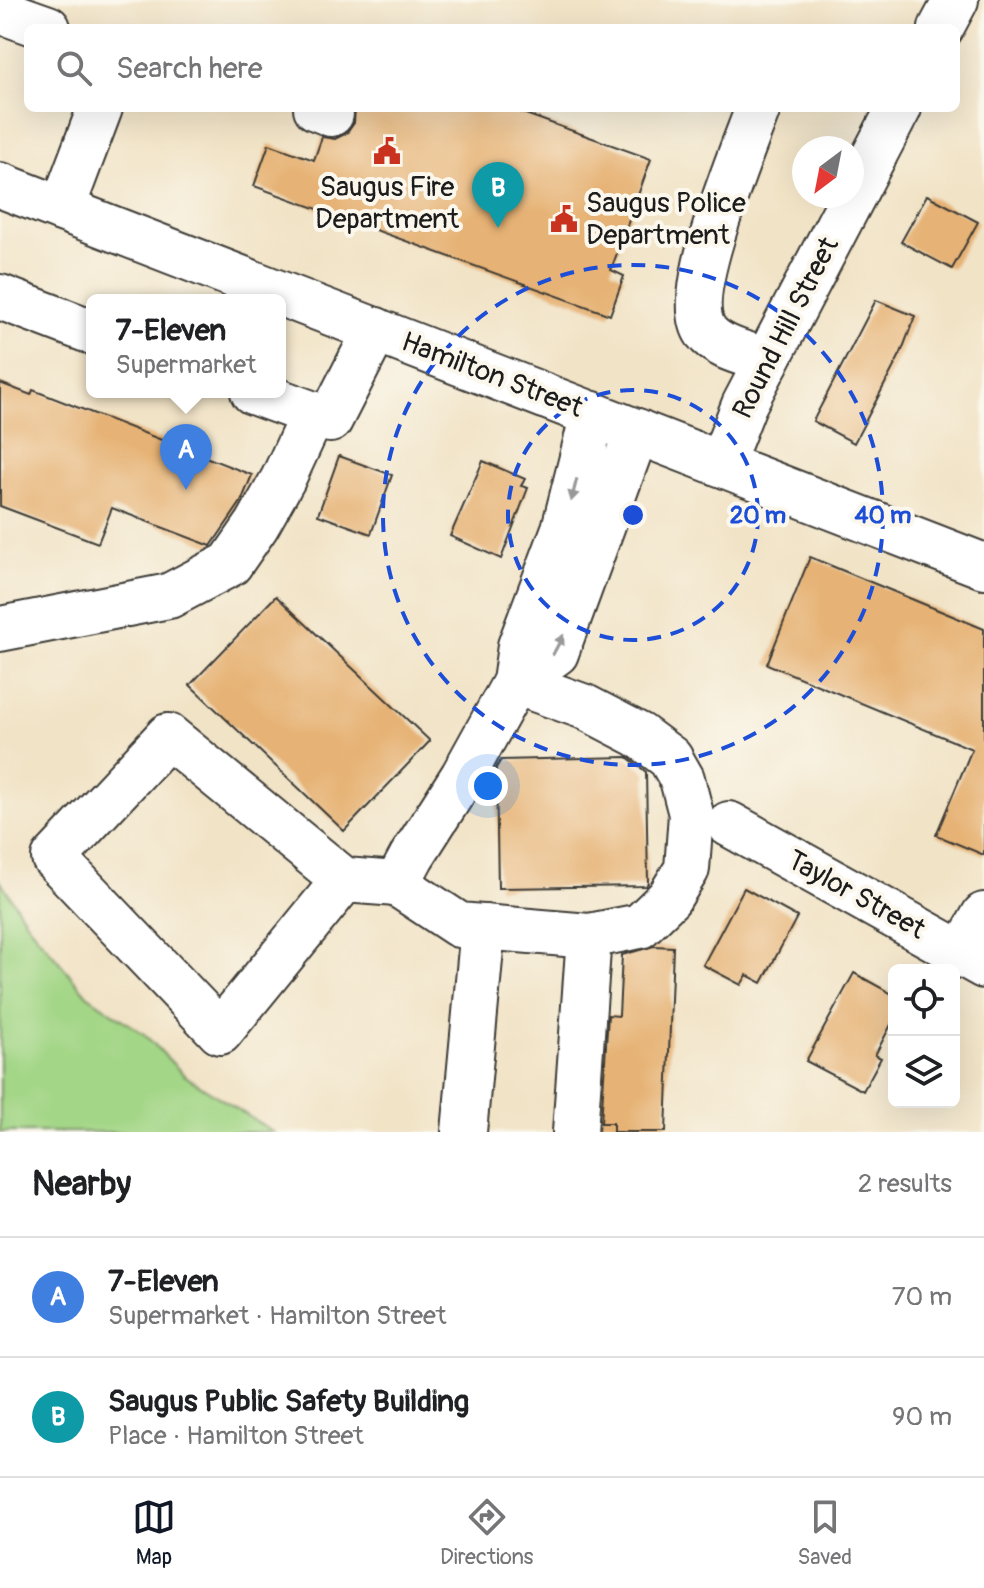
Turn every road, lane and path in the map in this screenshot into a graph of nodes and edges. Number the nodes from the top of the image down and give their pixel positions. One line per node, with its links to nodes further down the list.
1 (956, 0): 4 (main road)
2 (0, 11): 3 (main road)
3 (37, 24)
4 (943, 24)
5 (98, 112): 9 (main road)
6 (757, 112): 15 (main road)
7 (897, 112): 15 (main road, Round Hill Street)
8 (0, 185): 9 (main road, Hamilton Street)
9 (62, 209): 10 (main road, Hamilton Street)
10 (283, 294)
11 (286, 295): 14 (main road, Hamilton Street)
12 (0, 297): 13 (main road)
13 (86, 330)
14 (376, 330): 17 (main road); 18 (main road, Hamilton Street)
15 (767, 361): 20 (main road, Round Hill Street)
16 (269, 398): 17 (main road)
17 (313, 414): 22 (main road)
18 (593, 414): 19 (main road, Hamilton Street); 23 (main road, one-way to 23)
19 (637, 431): 20 (main road, Hamilton Street); 23 (main road, one-way to 19)
20 (721, 464): 21 (main road, Hamilton Street)
21 (984, 566)
22 (0, 629)
23 (515, 682): 26 (main road); 29 (main road)
24 (729, 824): 30 (main road, Taylor Street)
25 (344, 880): 25 (main road); 26 (main road)
26 (397, 884): 28 (main road)
27 (984, 915): 30 (main road)
28 (483, 927): 29 (main road); 31 (main road)
29 (589, 936): 32 (main road)
30 (973, 960)
31 (464, 1132)
32 (575, 1132)

